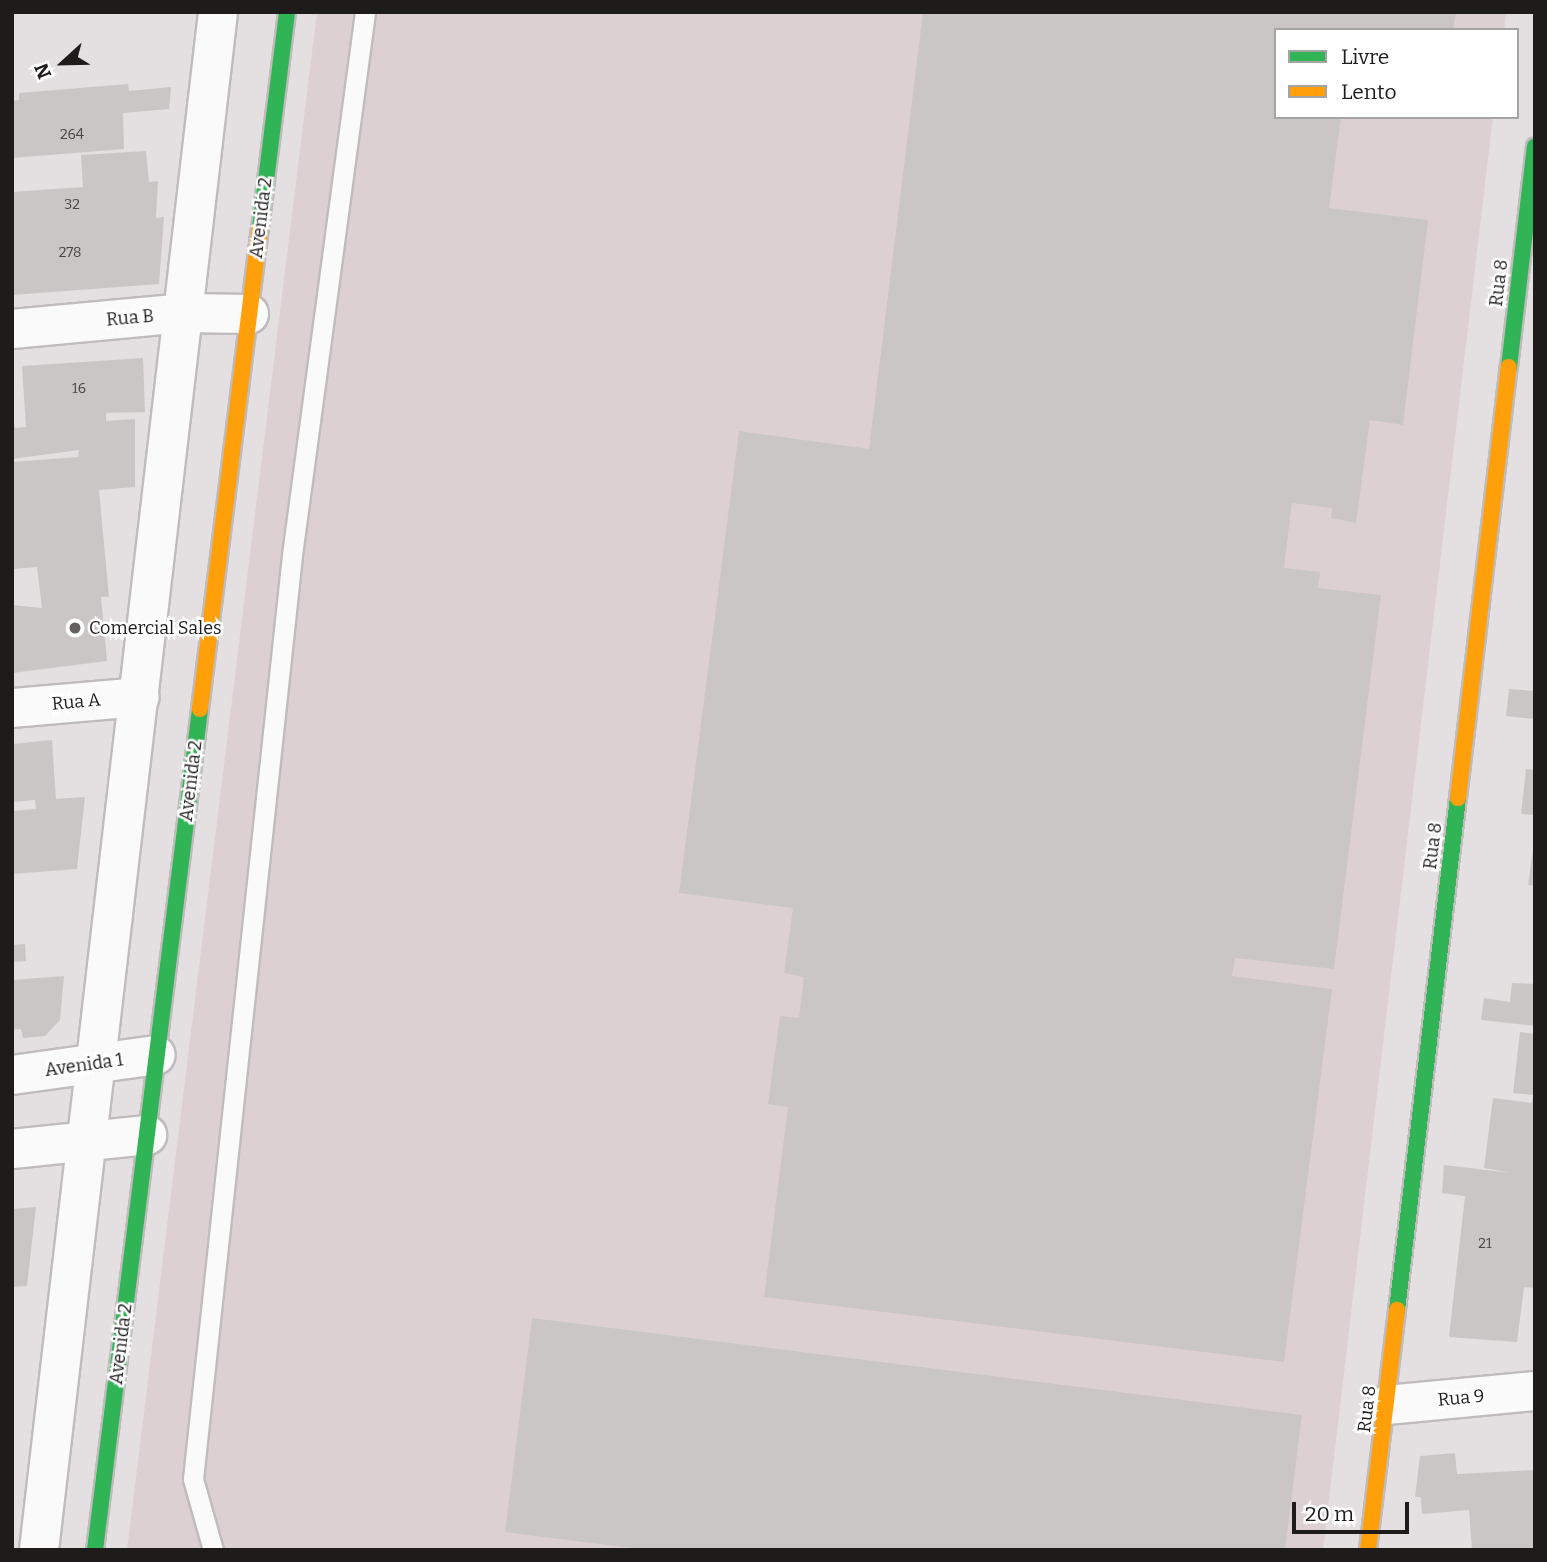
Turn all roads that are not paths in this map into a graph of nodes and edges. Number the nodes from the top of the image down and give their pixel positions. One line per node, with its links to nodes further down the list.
1 (218, 12): 5 (street)
2 (286, 12): 6 (street, Avenida 2)
3 (365, 12): 21 (lane)
4 (1535, 147): 8 (street, Rua 8)
5 (183, 313): 6 (street, Rua B); 7 (street, Rua B); 9 (street)
6 (248, 313): 11 (street, Avenida 2)
7 (12, 328)
8 (1523, 344): 18 (street, Rua 8)
9 (140, 697): 10 (street, Rua A); 12 (street)
10 (12, 708)
11 (156, 1055): 12 (street, Avenida 1); 14 (street, Avenida 2)
12 (95, 1063): 13 (street, Avenida 1); 15 (street)
13 (12, 1075)
14 (147, 1135): 15 (street); 20 (street, Avenida 2)
15 (87, 1142): 16 (street); 19 (street)
16 (12, 1149)
17 (1535, 1391): 18 (street, Rua 9)
18 (1387, 1405): 22 (street, Rua 8)
19 (39, 1550)
20 (95, 1550)
21 (213, 1550)
22 (1368, 1550)

